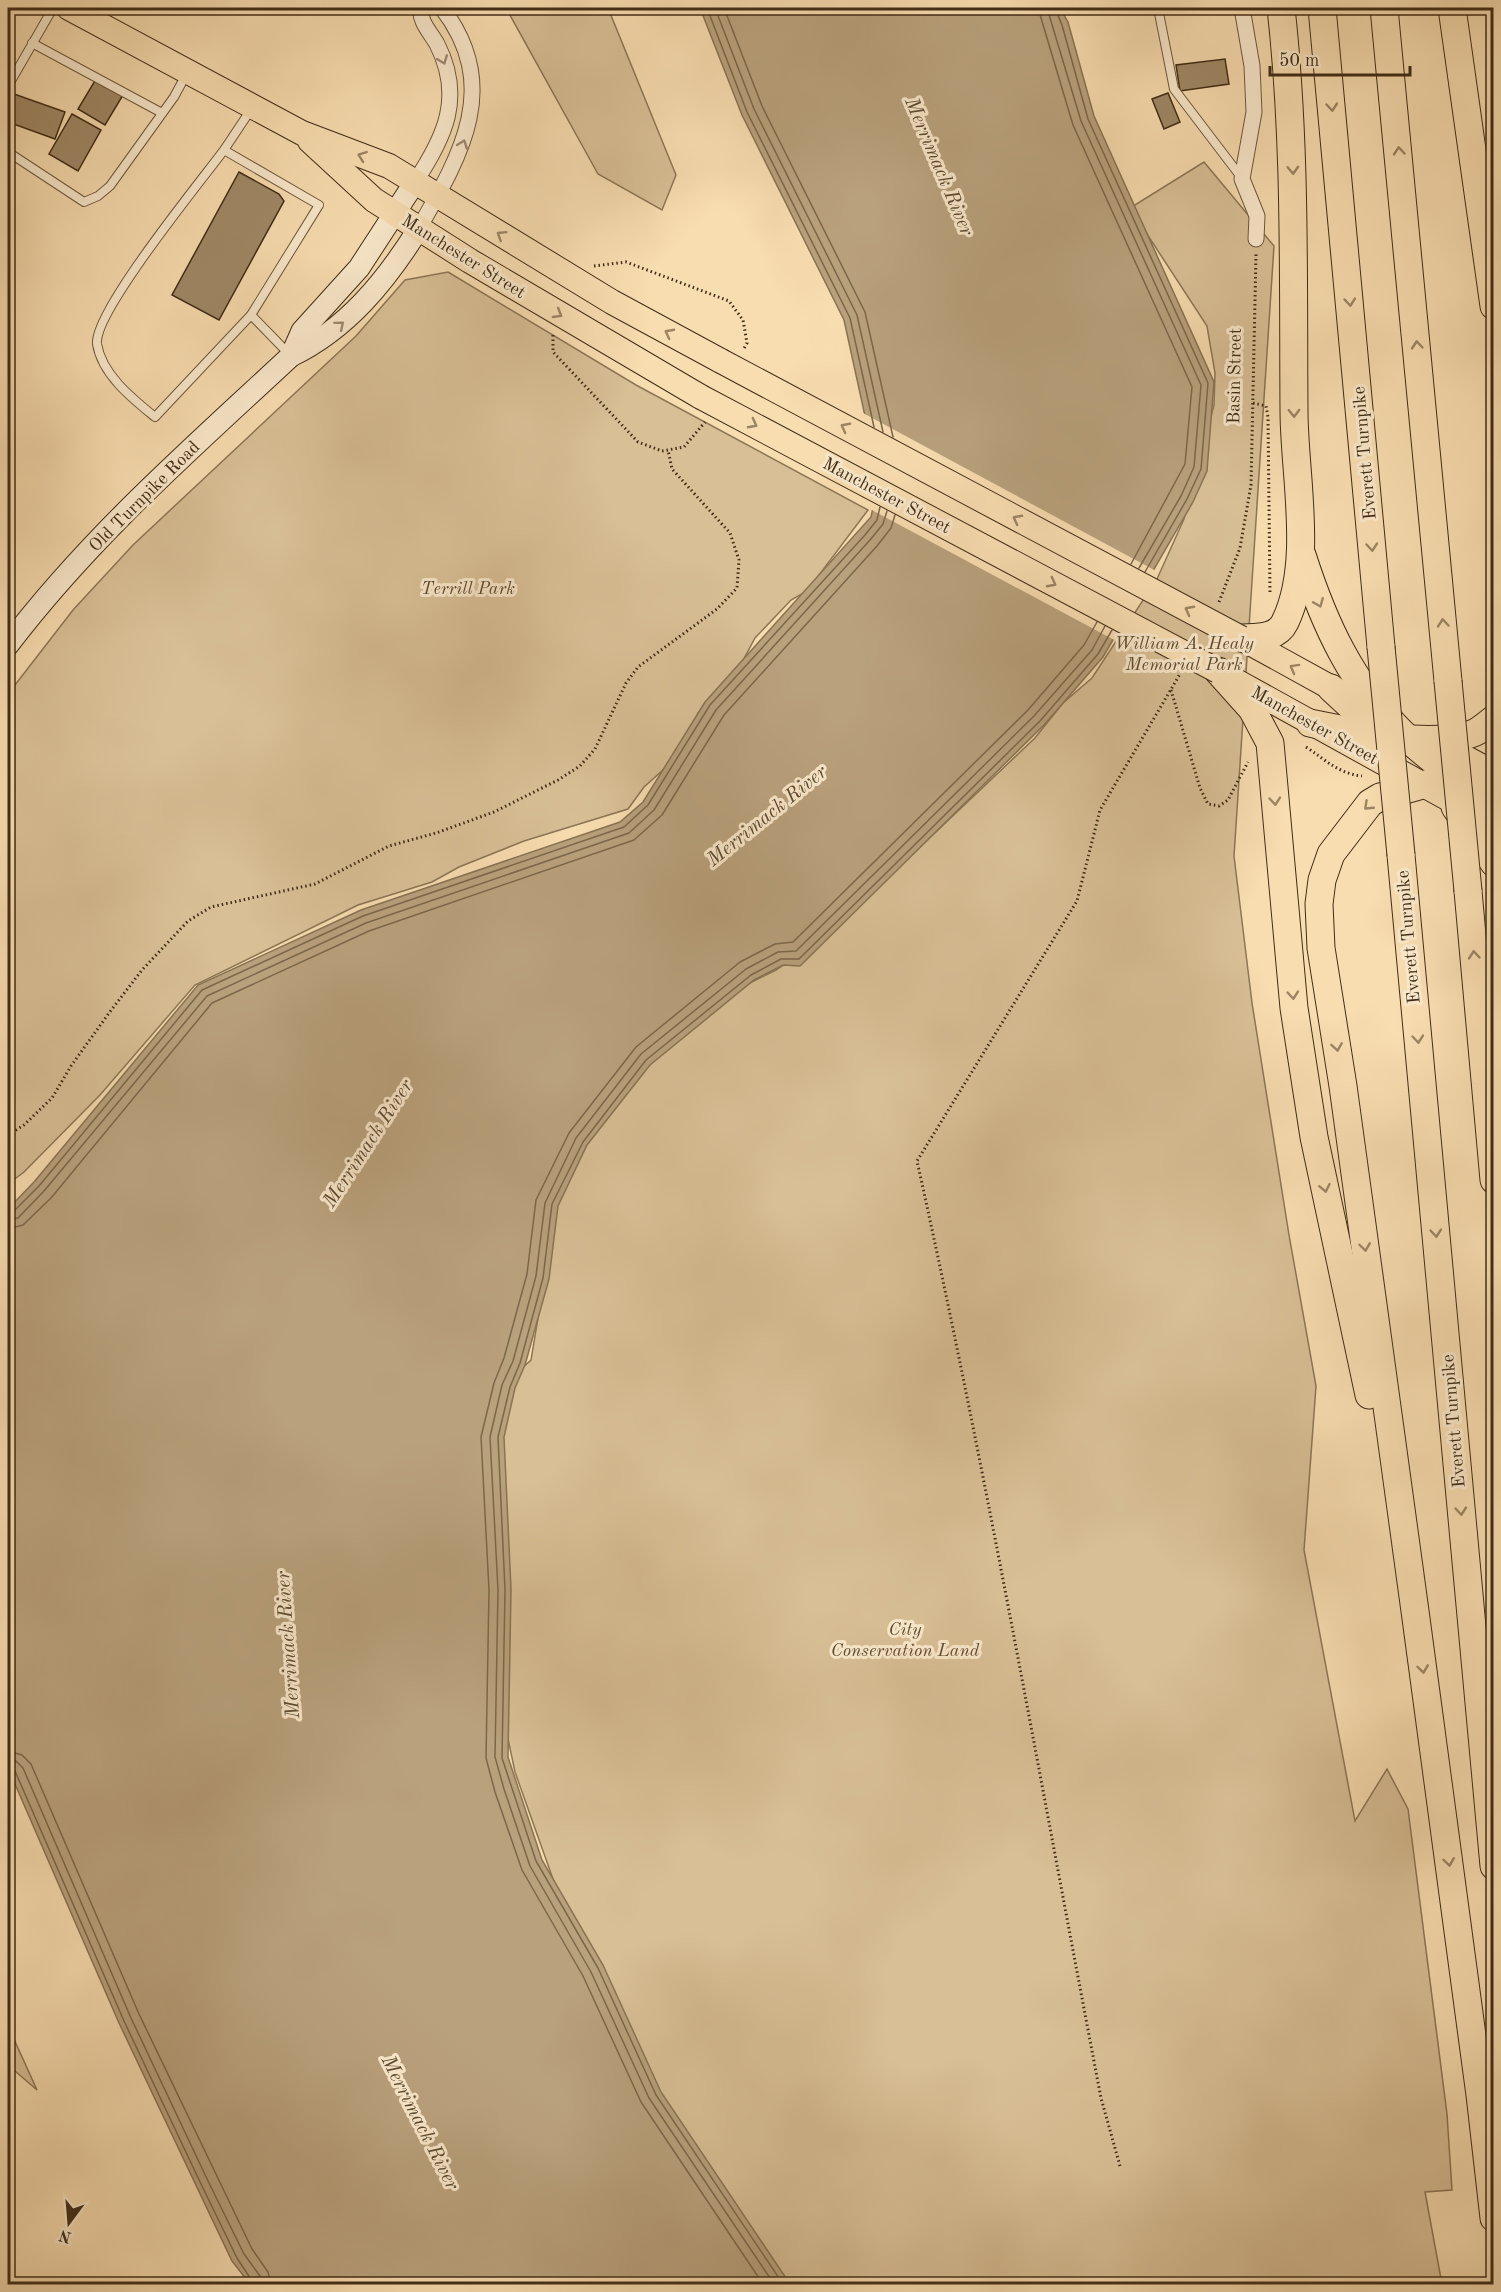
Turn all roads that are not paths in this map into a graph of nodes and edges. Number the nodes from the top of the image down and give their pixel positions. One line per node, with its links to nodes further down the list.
1 (53, 8): 12 (lane)
2 (69, 8): 13 (main road, Manchester Street)
3 (421, 8): 22 (street, one-way to 22)
4 (442, 8): 23 (street, one-way to 4)
5 (1158, 8): 21 (lane)
6 (1242, 8): 21 (street)
7 (1281, 8): 30 (highway, one-way to 30)
8 (1322, 8): 46 (highway, Everett Turnpike, one-way to 46, bridge)
9 (1384, 8): 44 (highway, one-way to 9, bridge)
10 (1452, 8): 27 (highway)
11 (1461, 8): 20 (highway)
12 (32, 43): 14 (lane); 16 (lane)
13 (188, 71): 15 (main road, Manchester Street); 16 (lane)
14 (8, 86)
15 (252, 106): 17 (main road, Manchester Street); 18 (lane)
16 (162, 113): 19 (lane)
17 (302, 134): 22 (main road, Manchester Street, one-way to 17); 24 (main road, Manchester Street)
18 (224, 150): 28 (lane); 28 (lane)
19 (8, 152)
20 (1494, 173)
21 (1242, 179): 26 (street)
22 (415, 182): 23 (main road, Manchester Street); 24 (street, Old Turnpike Road)
23 (437, 196): 25 (street); 31 (main road, Manchester Street, one-way to 23, bridge)
24 (394, 213): 25 (main road, Manchester Street); 29 (street, Old Turnpike Road)
25 (419, 228): 29 (street, Old Turnpike Road, one-way to 25); 33 (main road, Manchester Street, one-way to 33, bridge)
26 (1256, 239)
27 (1494, 306)
28 (251, 315): 29 (lane)
29 (291, 356): 32 (street, Old Turnpike Road)
30 (1300, 548): 31 (highway); 36 (highway, one-way to 36)
31 (1241, 638): 34 (main road, Manchester Street, one-way to 31)
32 (8, 645)
33 (1218, 671): 37 (main road, Manchester Street); 45 (highway, one-way to 45)
34 (1331, 688): 36 (highway)
35 (1494, 719): 36 (highway)
36 (1401, 731): 37 (highway); 38 (main road); 40 (highway)
37 (1306, 733): 40 (main road, Manchester Street)
38 (1494, 773)
39 (1494, 782): 40 (highway)
40 (1442, 787): 41 (highway); 42 (main road, Manchester Street); 43 (highway); 45 (highway, one-way to 45)
41 (1494, 809)
42 (1494, 824)
43 (1494, 863)
44 (1494, 1180)
45 (1415, 1611): 47 (highway, one-way to 47)
46 (1494, 1866)
47 (1494, 2218)

